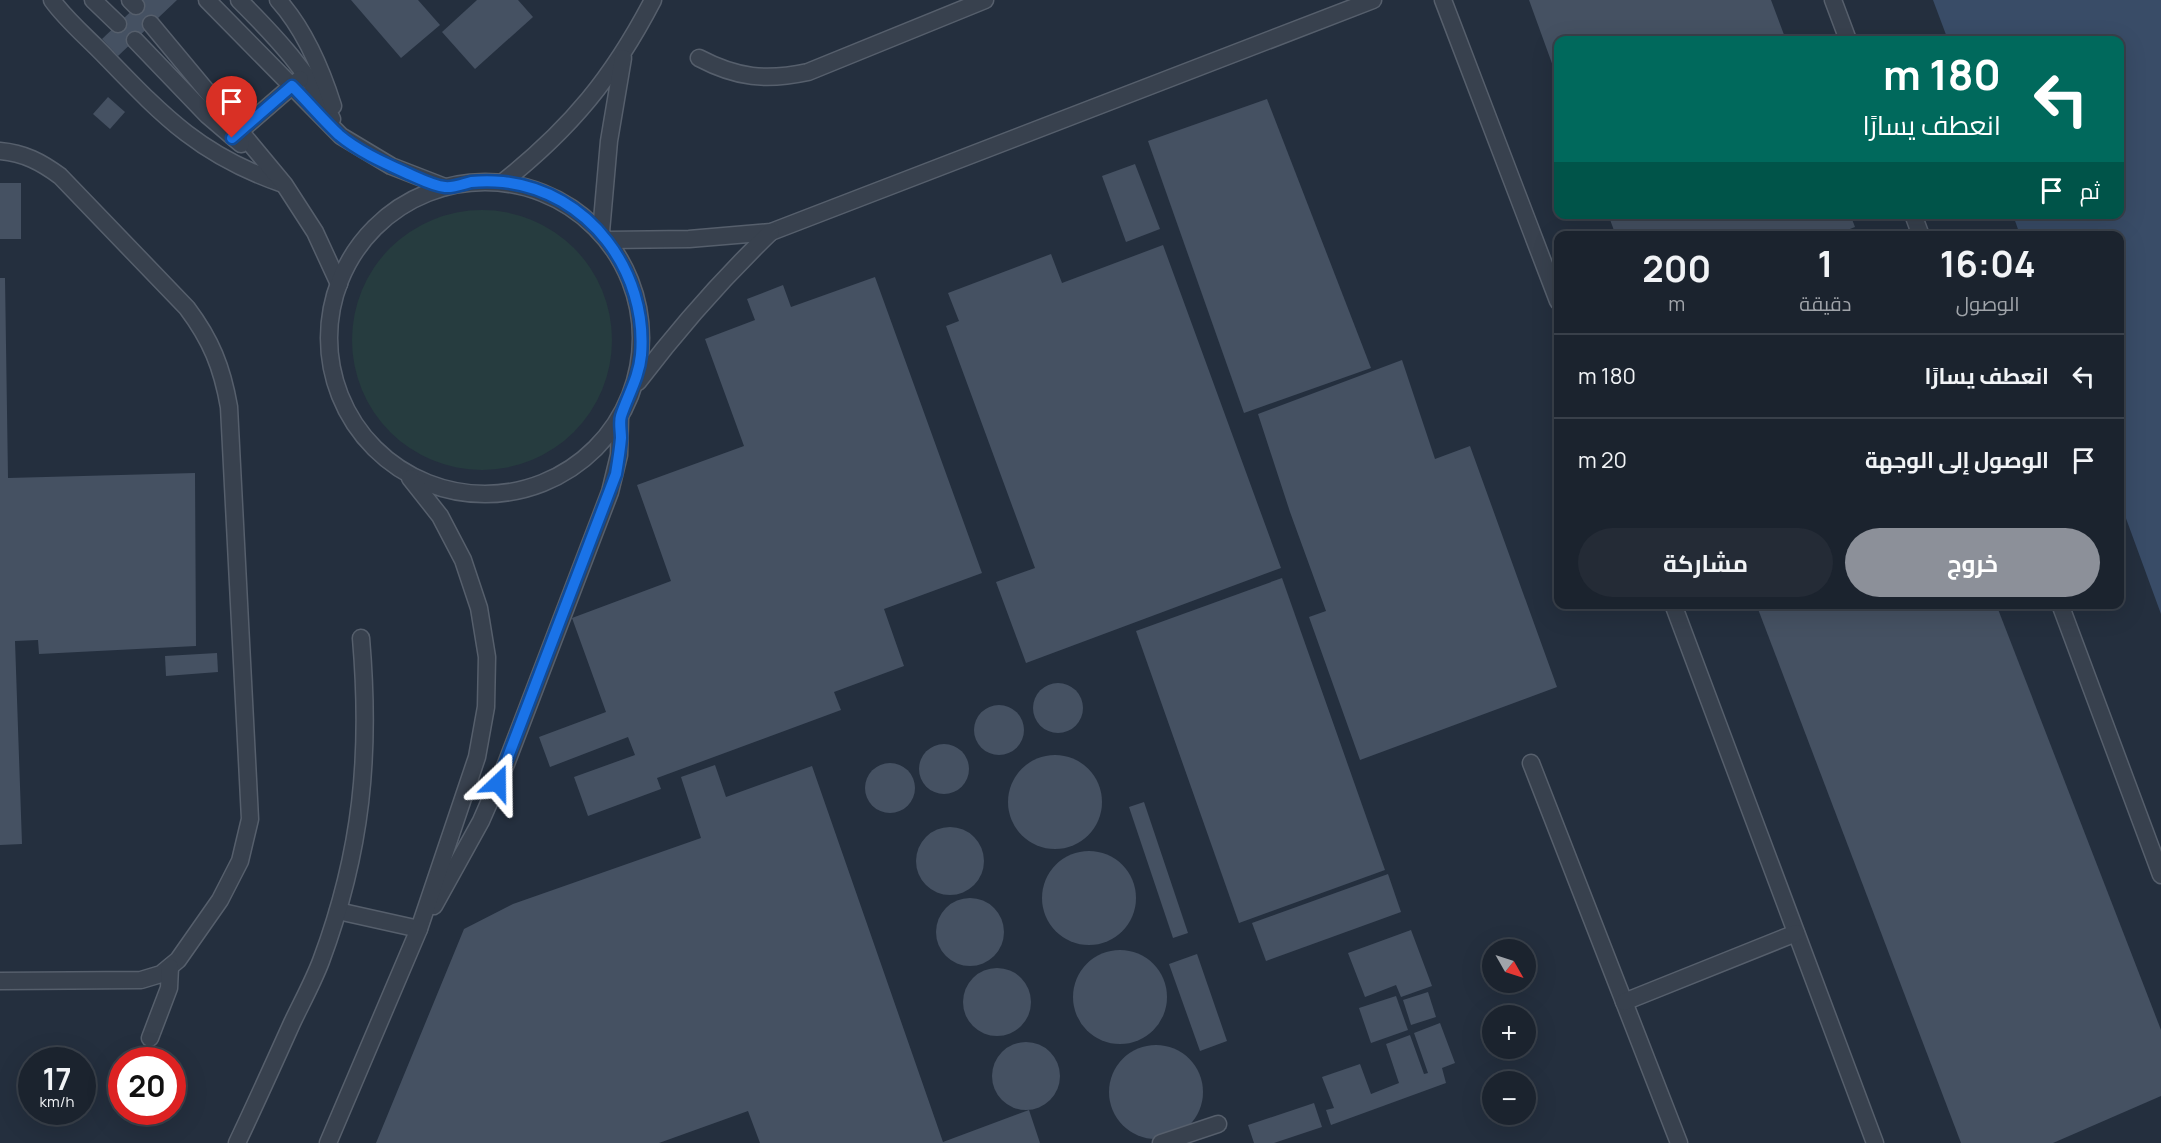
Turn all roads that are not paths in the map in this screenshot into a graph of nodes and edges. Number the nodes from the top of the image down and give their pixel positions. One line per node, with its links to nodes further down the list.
1 (52, 0): 23 (lane)
2 (93, 0): 12 (lane)
3 (207, 0): 19 (lane)
4 (239, 0): 18 (lane)
5 (278, 0): 18 (lane)
6 (653, 0): 16 (lane)
7 (985, 0): 11 (lane)
8 (1373, 0): 27 (lane)
9 (1443, 0): 30 (lane)
10 (1833, 0): 14 (lane)
11 (948, 7): 17 (lane)
12 (118, 24)
13 (152, 24): 20 (lane)
14 (1846, 36)
15 (135, 40): 20 (lane)
16 (624, 51): 24 (lane); 28 (lane)
17 (699, 58)
18 (312, 68): 19 (lane); 21 (lane)
19 (292, 86): 20 (lane); 21 (lane)
20 (236, 135): 23 (lane); 25 (lane)
21 (340, 136): 26 (lane)
22 (0, 151): 42 (lane)
23 (215, 154): 25 (lane)
24 (503, 182): 26 (lane); 28 (lane)
25 (284, 184): 29 (lane)
26 (444, 187): 29 (lane)
27 (771, 232): 28 (lane); 31 (lane)
28 (604, 236): 31 (lane)
29 (339, 284): 33 (lane)
30 (1554, 291)
31 (633, 388): 32 (lane)
32 (620, 418): 33 (lane); 40 (lane)
33 (409, 476): 40 (lane)
34 (1675, 609): 41 (lane)
35 (2062, 609): 38 (lane)
36 (361, 638): 39 (lane)
37 (1531, 763): 44 (lane)
38 (2161, 875)
39 (338, 911): 40 (lane); 47 (lane)
40 (419, 929): 48 (lane)
41 (1796, 933): 44 (lane); 51 (lane)
42 (170, 967): 43 (lane); 45 (lane)
43 (0, 981)
44 (1624, 1002): 50 (lane)
45 (150, 1038)
46 (1218, 1124): 49 (lane)
47 (237, 1143)
48 (328, 1143)
49 (1161, 1143)
50 (1679, 1143)
51 (1875, 1143)

